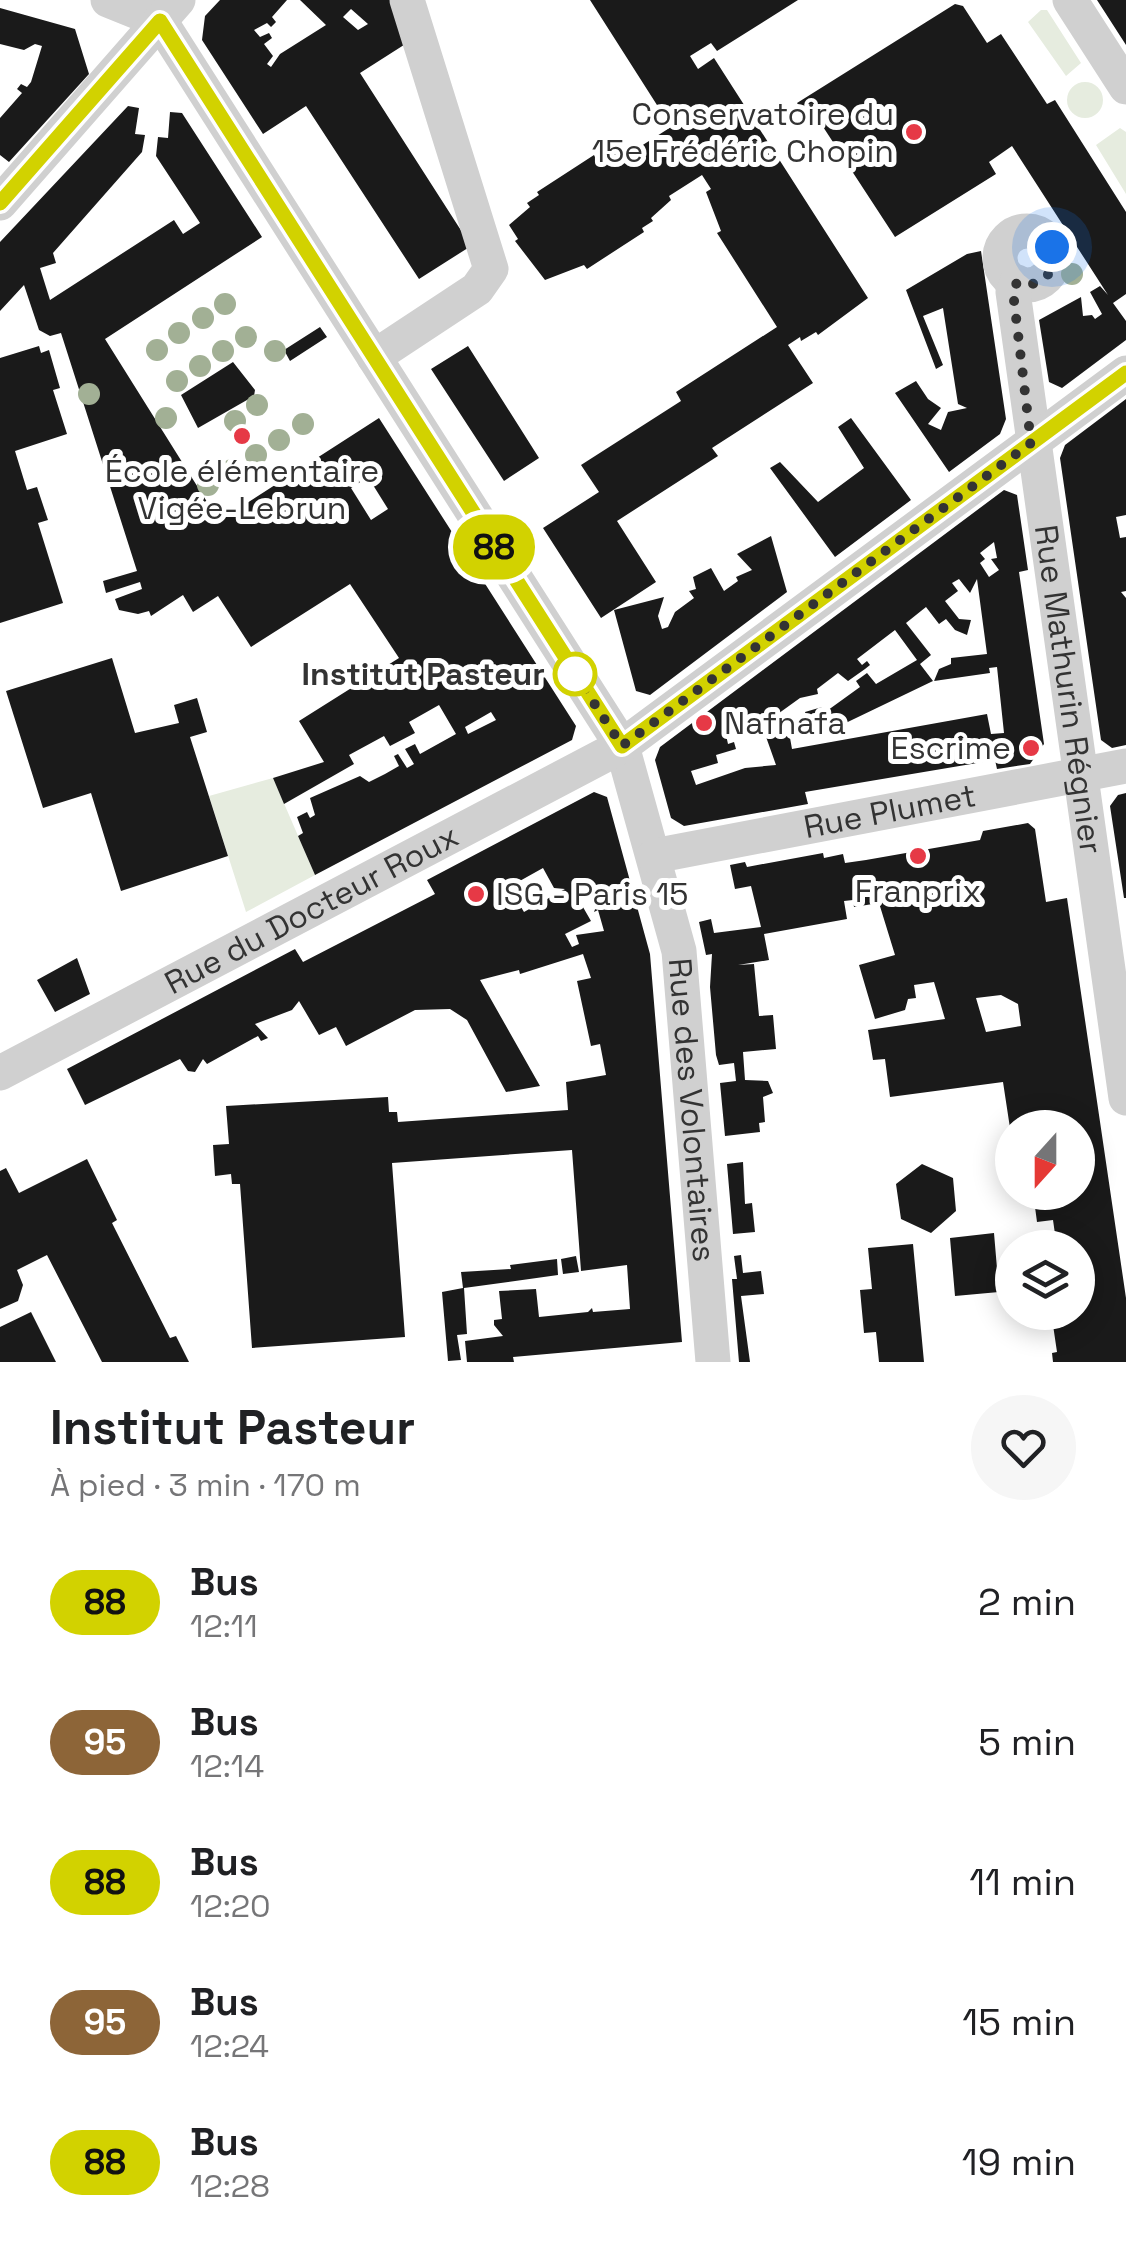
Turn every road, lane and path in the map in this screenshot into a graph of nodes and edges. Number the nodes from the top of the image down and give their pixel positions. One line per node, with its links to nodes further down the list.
1 (108, 0): 4 (street)
2 (406, 0): 8 (street)
3 (1070, 0): 5 (street)
4 (169, 11): 6 (street); 8 (street, Rue des Volontaires)
5 (1126, 87)
6 (0, 203)
7 (1017, 282): 10 (street, Rue Mathurin Régnier)
8 (374, 358): 11 (street, Rue des Volontaires)
9 (1126, 373): 10 (street, Rue du Docteur Roux)
10 (1031, 443): 11 (street, Rue du Docteur Roux); 13 (street, Rue Mathurin Régnier)
11 (622, 746): 14 (street, Rue des Volontaires); 15 (street, Rue du Docteur Roux)
12 (1126, 766): 13 (street, Rue Plumet)
13 (1079, 776): 14 (street, Rue Plumet); 16 (street, Rue Mathurin Régnier)
14 (654, 856): 17 (street, Rue des Volontaires)
15 (0, 1073)
16 (1126, 1098)
17 (713, 1362)

